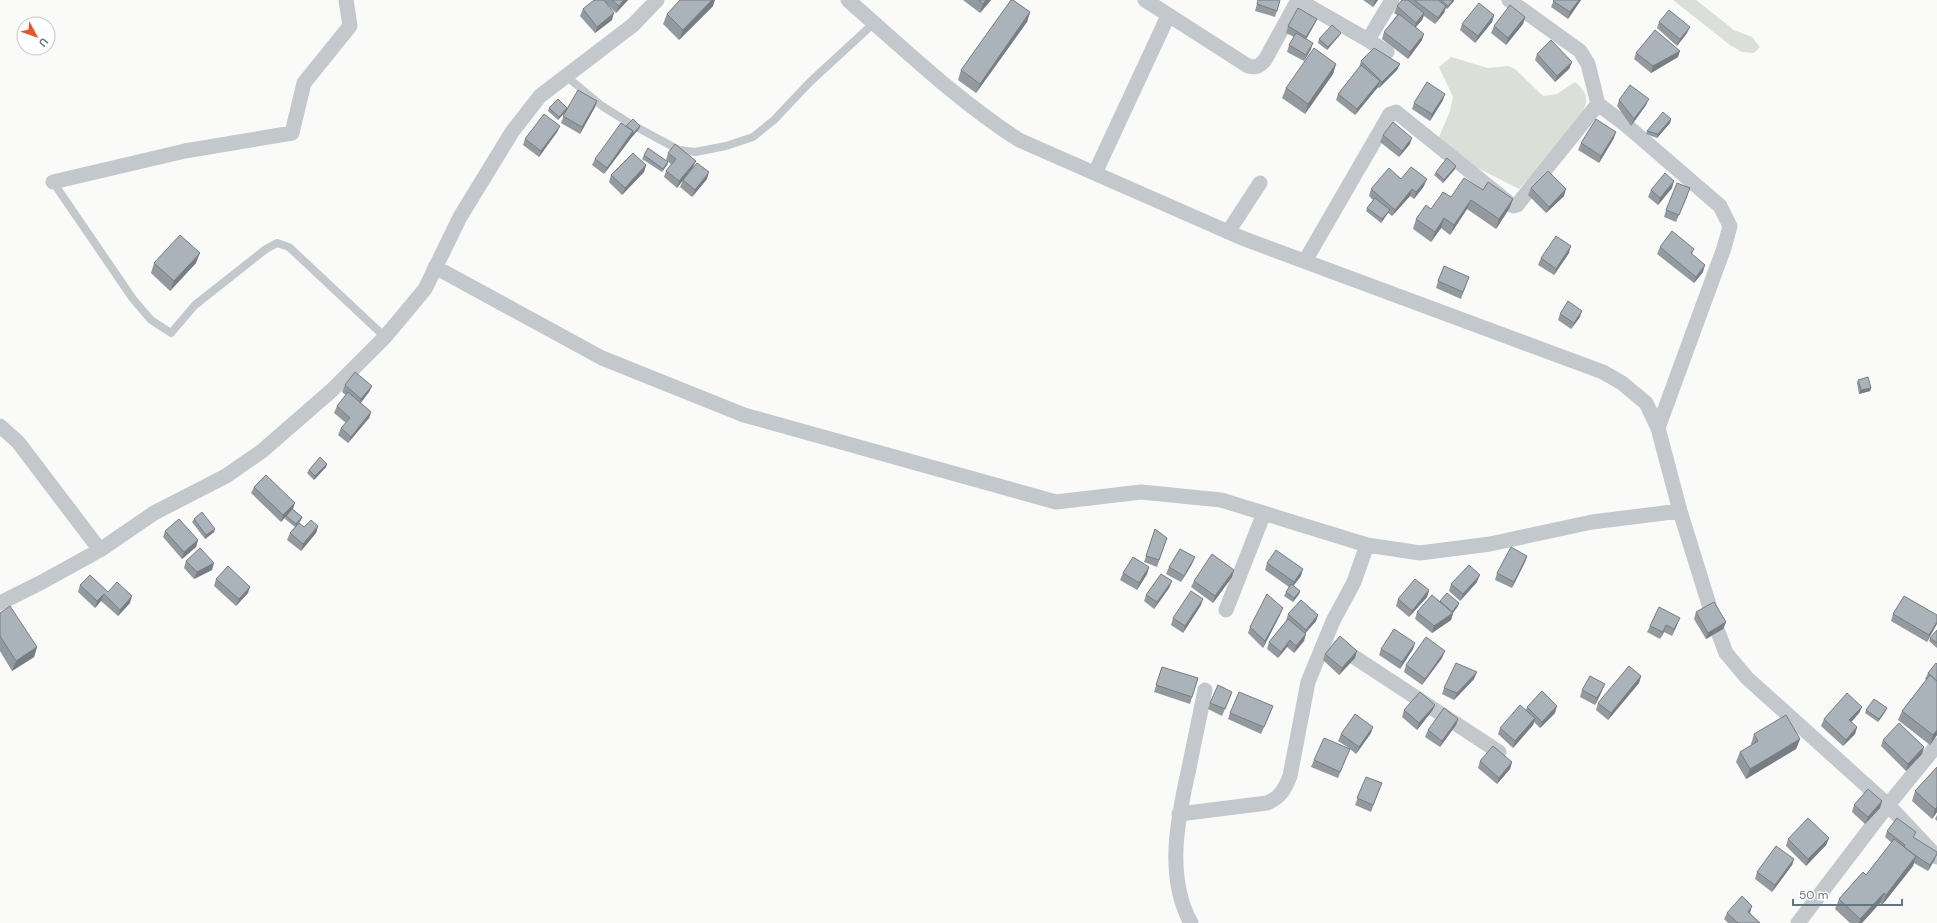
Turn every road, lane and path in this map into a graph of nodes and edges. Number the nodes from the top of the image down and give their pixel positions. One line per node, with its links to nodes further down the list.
1 (346, 0): 15 (street)
2 (657, 0): 12 (street)
3 (848, 0): 9 (street)
4 (1145, 0): 8 (street)
5 (1298, 0): 8 (street); 10 (street)
6 (1392, 0): 10 (street)
7 (1509, 0): 13 (street)
8 (1168, 16): 14 (street)
9 (874, 23): 12 (lane); 14 (street)
10 (1368, 40): 11 (street)
11 (1386, 52)
12 (566, 76): 19 (street)
13 (1598, 104): 18 (street); 22 (street)
14 (1095, 173): 17 (street)
15 (53, 182): 20 (lane)
16 (1260, 183): 17 (street)
17 (1228, 232): 18 (street)
18 (1305, 261): 22 (street)
19 (435, 267): 20 (street); 24 (street)
20 (385, 337): 26 (street)
21 (0, 426): 26 (street)
22 (1658, 428): 23 (street)
23 (1680, 511): 25 (street); 33 (street)
24 (1264, 513): 25 (street); 28 (street)
25 (1367, 545): 29 (street)
26 (100, 550): 27 (street)
27 (0, 603)
28 (1226, 610)
29 (1326, 639): 32 (street); 34 (street)
30 (1205, 690): 34 (street)
31 (1937, 745): 33 (street)
32 (1499, 752)
33 (1888, 805): 35 (street); 37 (street)
34 (1179, 814): 36 (street)
35 (1937, 857)
36 (1191, 923)
37 (1798, 923)

